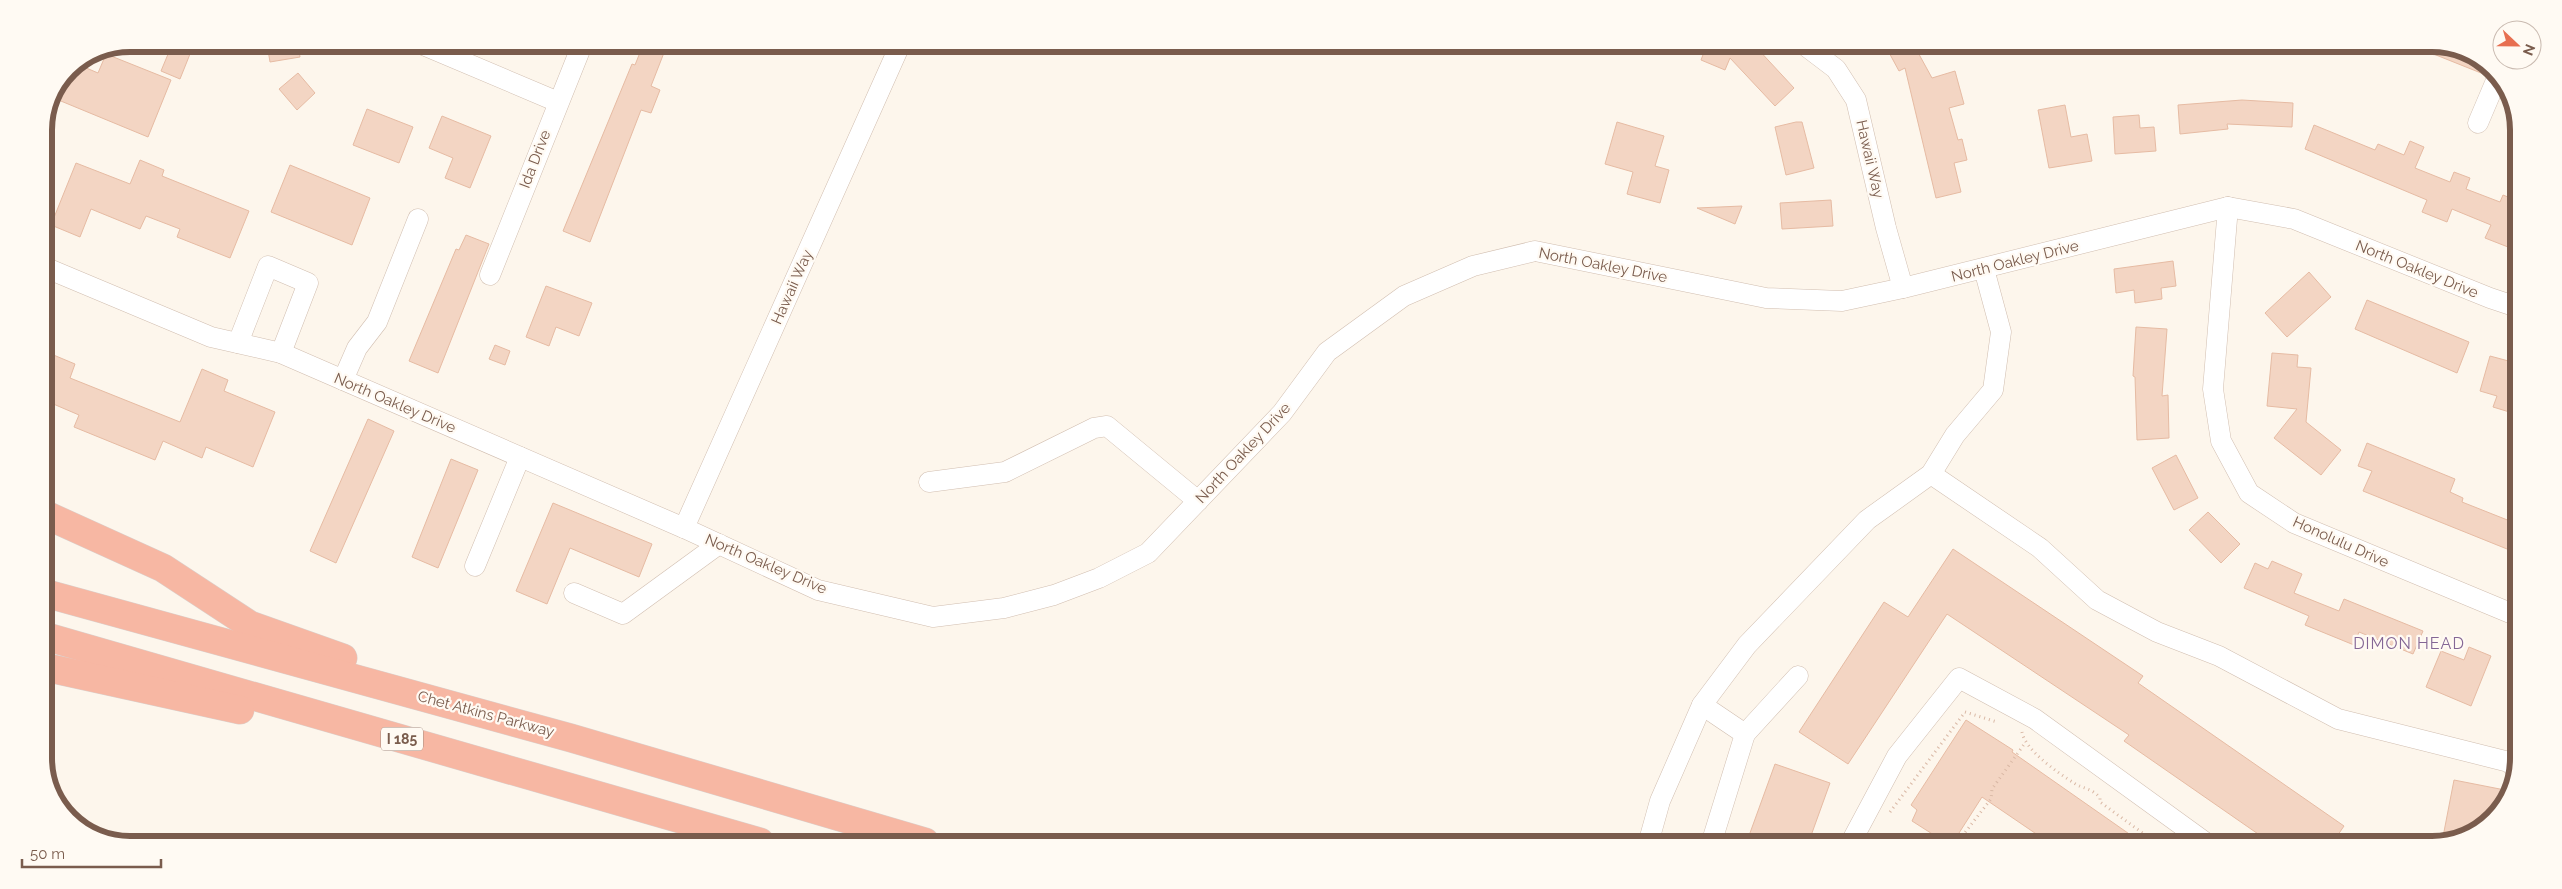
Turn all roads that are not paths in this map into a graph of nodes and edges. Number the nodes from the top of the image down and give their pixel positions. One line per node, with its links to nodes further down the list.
1 (440, 52): 6 (street)
2 (579, 52): 6 (street, Ida Drive)
3 (897, 52): 23 (street, Hawaii Way)
4 (1814, 52): 13 (street, Hawaii Way)
5 (2494, 85): 7 (street)
6 (558, 102): 12 (street, Ida Drive)
7 (2478, 123)
8 (2228, 207): 10 (street, North Oakley Drive); 14 (street, North Oakley Drive); 28 (street, Honolulu Drive)
9 (418, 219): 17 (street)
10 (1984, 269): 13 (street, North Oakley Drive); 19 (street)
11 (52, 270): 15 (street, North Oakley Drive)
12 (490, 274)
13 (1903, 288): 21 (street, North Oakley Drive)
14 (2509, 304)
15 (238, 343): 16 (street, North Oakley Drive); 16 (street)
16 (281, 353): 17 (street, North Oakley Drive)
17 (343, 380): 18 (street, North Oakley Drive)
18 (520, 457): 23 (street, North Oakley Drive); 25 (street)
19 (1931, 474): 32 (street); 35 (street)
20 (929, 482): 21 (street)
21 (1198, 501): 24 (street, North Oakley Drive)
22 (53, 518): 34 (highway)
23 (684, 528): 24 (street, North Oakley Drive)
24 (719, 544): 26 (street)
25 (475, 566)
26 (574, 593)
27 (53, 595): 34 (highway, Chet Atkins Parkway)
28 (2510, 613)
29 (53, 639): 36 (highway, I 185)
30 (53, 669): 36 (highway)
31 (1798, 676): 33 (street)
32 (1702, 705): 33 (street); 39 (street)
33 (1745, 734): 40 (street)
34 (571, 738): 38 (highway, Chet Atkins Parkway)
35 (2509, 764)
36 (498, 766): 37 (highway, I 185)
37 (739, 836)
38 (905, 836)
39 (1650, 836)
40 (1713, 836)
41 (1854, 836): 42 (street)
42 (2197, 836)

